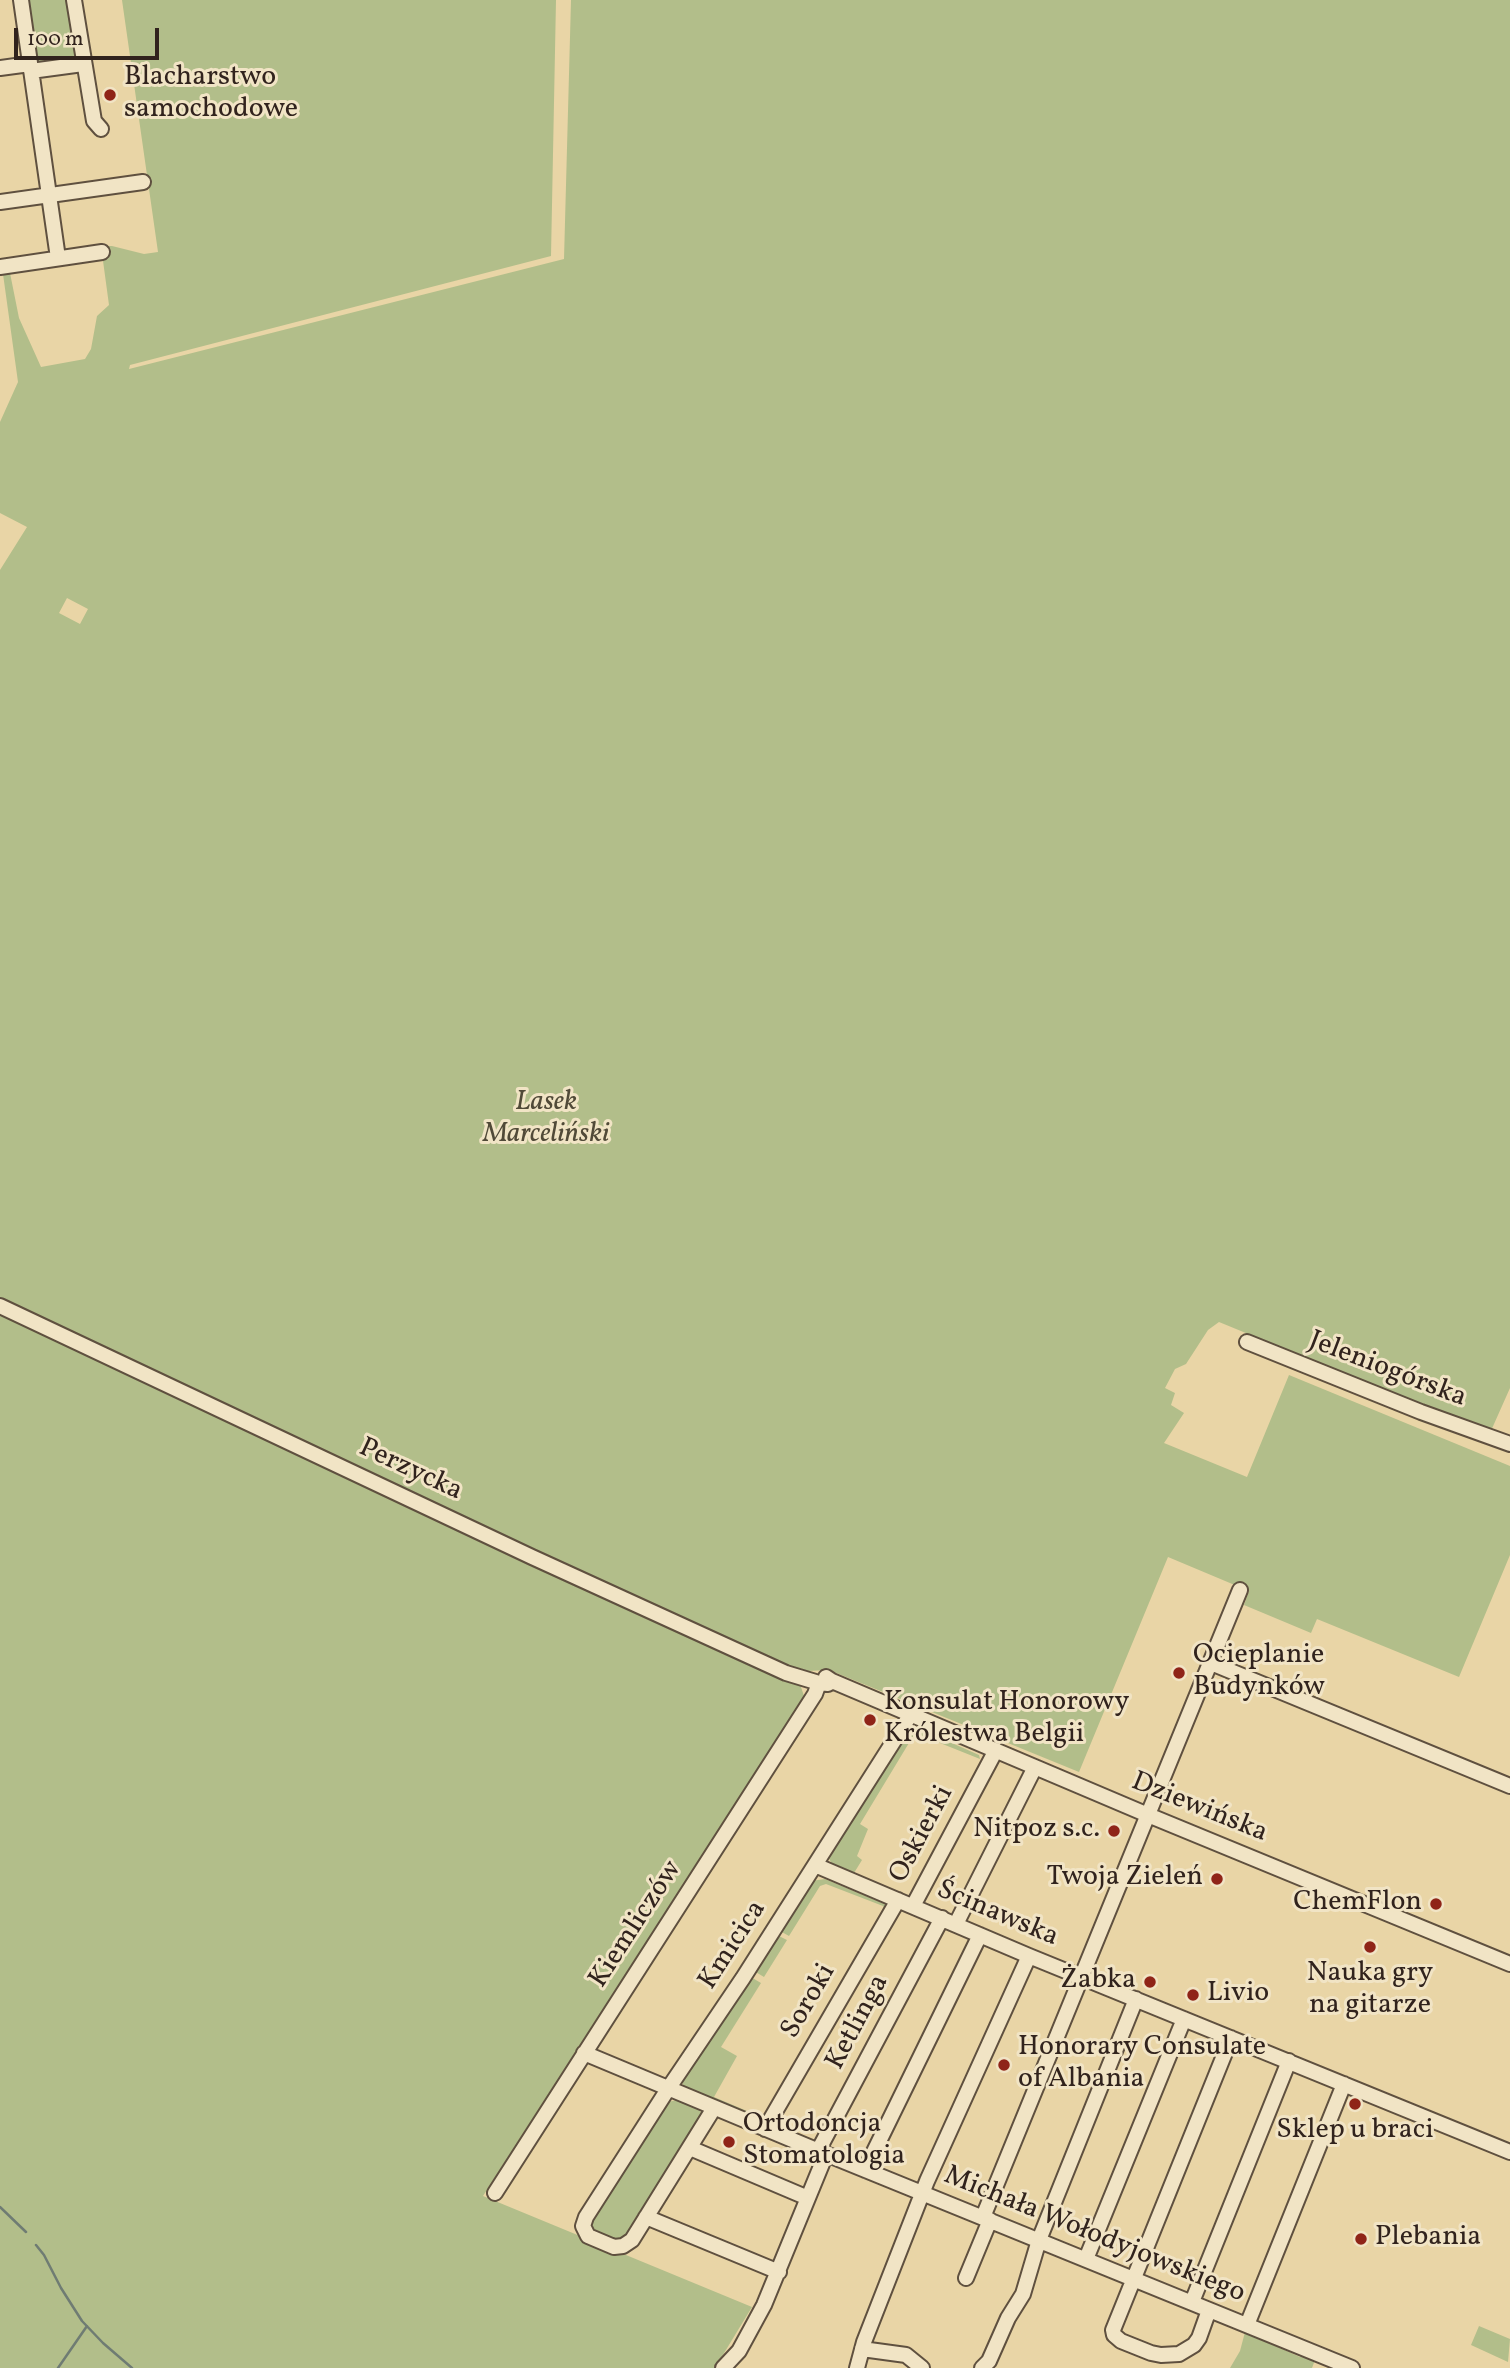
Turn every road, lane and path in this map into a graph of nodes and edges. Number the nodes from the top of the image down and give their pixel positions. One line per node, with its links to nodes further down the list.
1 (21, 0): 4 (street)
2 (74, 0): 3 (street)
3 (83, 64): 4 (street); 6 (street)
4 (31, 67): 5 (street); 8 (street)
5 (0, 68)
6 (101, 129)
7 (143, 182): 8 (street)
8 (49, 196): 9 (street); 11 (street)
9 (0, 202)
10 (102, 252): 11 (street)
11 (58, 258): 12 (street)
12 (0, 267)
13 (0, 1306): 18 (street, Perzycka)
14 (1247, 1342): 15 (street, Jeleniogórska)
15 (1510, 1444)
16 (1240, 1591): 17 (street)
17 (1211, 1663): 23 (street); 24 (street)
18 (801, 1676): 19 (street, Dziewińska)
19 (826, 1682): 20 (street, Dziewińska); 36 (street, Kiemliczów)
20 (911, 1714): 21 (street, Dziewińska); 25 (street, Kmicica)
21 (996, 1750): 22 (street, Dziewińska); 27 (street, Oskierki)
22 (1035, 1767): 24 (street, Dziewińska); 28 (street, Ketlinga)
23 (1510, 1786)
24 (1148, 1815): 31 (street, Dziewińska); 32 (street)
25 (815, 1865): 26 (street, Ścinawska); 39 (street, Kmicica)
26 (898, 1899): 27 (street, Ścinawska); 41 (street, Soroki)
27 (913, 1906): 28 (street, Ścinawska)
28 (949, 1921): 29 (street, Ścinawska); 44 (street, Ketlinga)
29 (980, 1935): 30 (street, Ścinawska); 45 (street)
30 (1029, 1956): 32 (street, Ścinawska); 47 (street)
31 (1510, 1964)
32 (1081, 1977): 33 (street, Ścinawska); 49 (street)
33 (1136, 1999): 34 (street, Ścinawska); 51 (street)
34 (1184, 2019): 35 (street, Ścinawska); 52 (street)
35 (1231, 2038): 37 (street, Ścinawska); 55 (street)
36 (584, 2053): 39 (street, Michała Wołodyjowskiego); 46 (street, Kiemliczów)
37 (1289, 2061): 38 (street, Ścinawska); 56 (street)
38 (1344, 2084): 43 (street, Ścinawska); 58 (street)
39 (668, 2089): 40 (street, Michała Wołodyjowskiego); 50 (street, Kmicica)
40 (714, 2108): 41 (street, Michała Wołodyjowskiego); 42 (street)
41 (765, 2129): 44 (street, Michała Wołodyjowskiego)
42 (690, 2148): 48 (street); 50 (street)
43 (1510, 2152)
44 (822, 2153): 45 (street, Michała Wołodyjowskiego); 48 (street, Ketlinga)
45 (865, 2170): 47 (street, Michała Wołodyjowskiego)
46 (495, 2193)
47 (923, 2193): 49 (street, Michała Wołodyjowskiego); 59 (street)
48 (808, 2198): 53 (street, Ketlinga)
49 (986, 2219): 51 (street, Michała Wołodyjowskiego); 54 (street)
50 (643, 2222): 53 (street)
51 (1039, 2239): 52 (street, Michała Wołodyjowskiego); 63 (street)
52 (1086, 2259): 55 (street, Michała Wołodyjowskiego)
53 (779, 2272): 60 (street, Ketlinga)
54 (966, 2278)
55 (1133, 2278): 56 (street, Michała Wołodyjowskiego); 57 (street)
56 (1192, 2302): 57 (street, Michała Wołodyjowskiego)
57 (1209, 2310): 58 (street, Michała Wołodyjowskiego)
58 (1247, 2325): 64 (street, Michała Wołodyjowskiego)
59 (862, 2349): 61 (street); 62 (street)
60 (723, 2368)
61 (858, 2368)
62 (922, 2368)
63 (982, 2368)
64 (1353, 2368)

